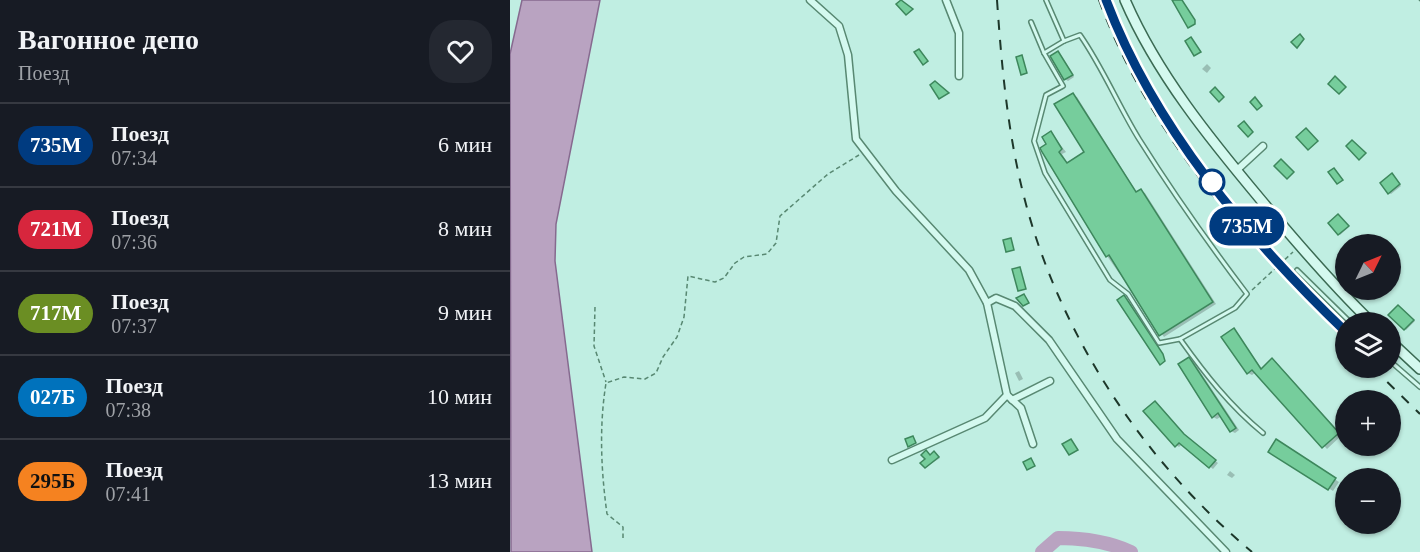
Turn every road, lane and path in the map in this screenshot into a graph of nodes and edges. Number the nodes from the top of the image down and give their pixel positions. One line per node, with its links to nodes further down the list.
1 (810, 0): 10 (street)
2 (946, 0): 8 (street)
3 (1046, 0): 6 (lane)
4 (1125, 0): 11 (street)
5 (1031, 22): 7 (lane)
6 (1065, 41): 7 (lane); 14 (lane)
7 (1044, 53): 19 (lane)
8 (959, 76)
9 (1263, 146): 11 (street)
10 (869, 156): 15 (street); 24 (path)
11 (1237, 170): 12 (street)
12 (1300, 245): 14 (path); 18 (street)
13 (1297, 270): 17 (lane)
14 (1246, 293): 19 (lane)
15 (987, 303): 26 (street); 31 (street)
16 (595, 307): 24 (path)
17 (1340, 312)
18 (1362, 312)
19 (1180, 339): 27 (lane)
20 (1401, 351): 21 (street)
21 (1420, 369)
22 (1401, 371): 25 (lane)
23 (1050, 381): 26 (street)
24 (606, 383): 30 (path)
25 (1420, 387)
26 (1010, 397): 28 (street); 29 (street)
27 (1263, 433)
28 (1033, 444)
29 (892, 460)
30 (623, 538)
31 (1226, 552)

